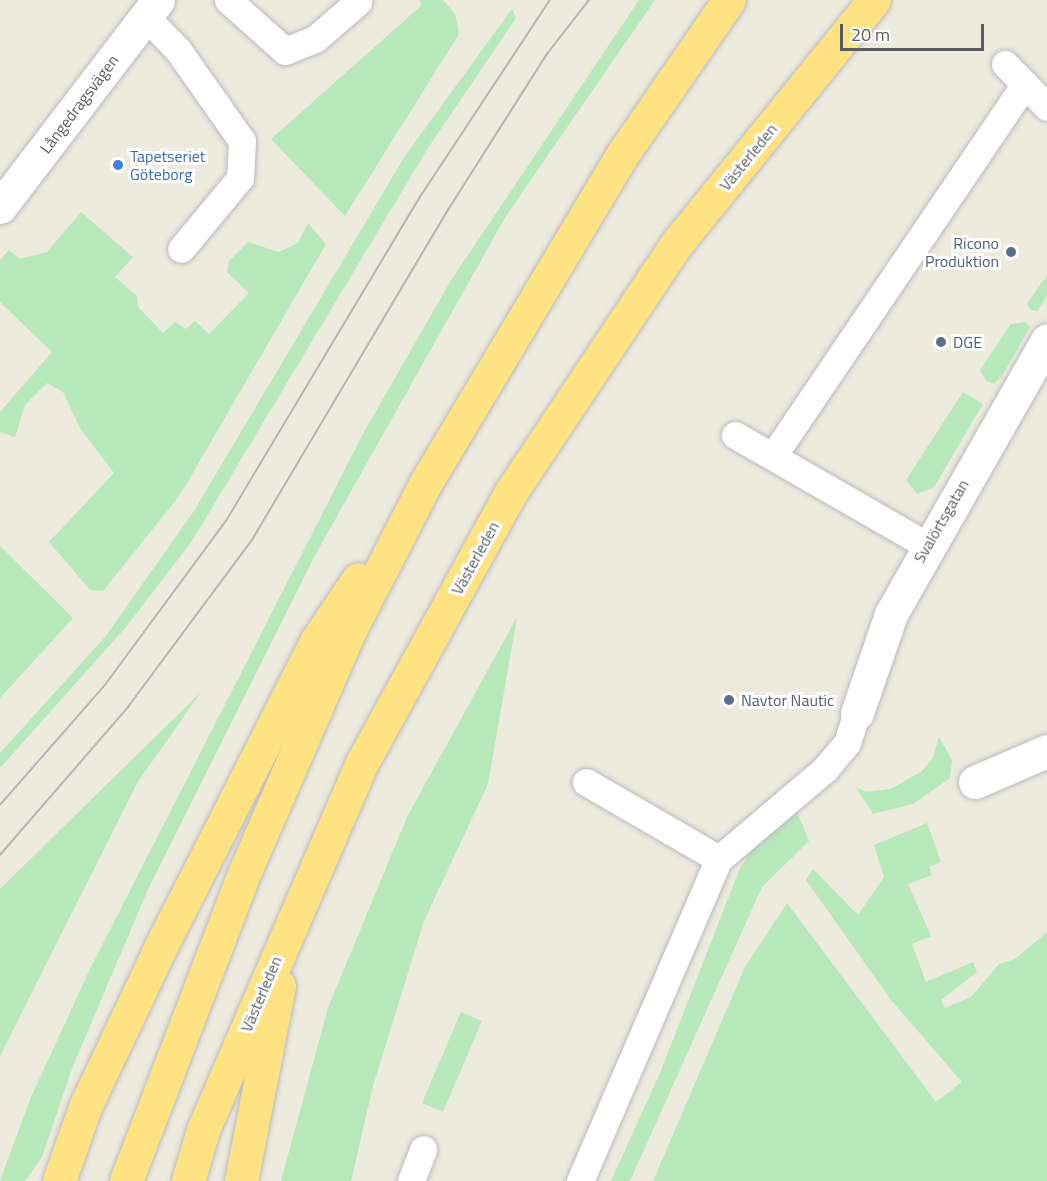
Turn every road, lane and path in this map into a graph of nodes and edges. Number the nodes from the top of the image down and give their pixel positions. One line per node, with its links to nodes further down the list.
1 (228, 0): 4 (lane)
2 (729, 0): 14 (highway)
3 (874, 0): 21 (highway, Västerleden)
4 (358, 2)
5 (152, 9): 9 (street, Långedragsvägen); 10 (lane)
6 (1005, 64): 7 (lane)
7 (1025, 84): 8 (lane); 13 (lane)
8 (1047, 107)
9 (0, 207)
10 (181, 249)
11 (1047, 340): 15 (street, Svalörtsgatan)
12 (735, 435): 13 (lane)
13 (773, 456): 15 (lane)
14 (425, 484): 23 (highway); 24 (highway)
15 (926, 545): 16 (street, Svalörtsgatan)
16 (857, 713): 20 (lane)
17 (1047, 751): 19 (street)
18 (586, 782): 20 (lane)
19 (975, 782)
20 (719, 859): 28 (lane)
21 (291, 922): 25 (highway, Västerleden); 26 (highway)
22 (423, 1149): 27 (lane)
23 (59, 1181)
24 (126, 1181)
25 (188, 1181)
26 (242, 1181)
27 (411, 1181)
28 (580, 1181)

